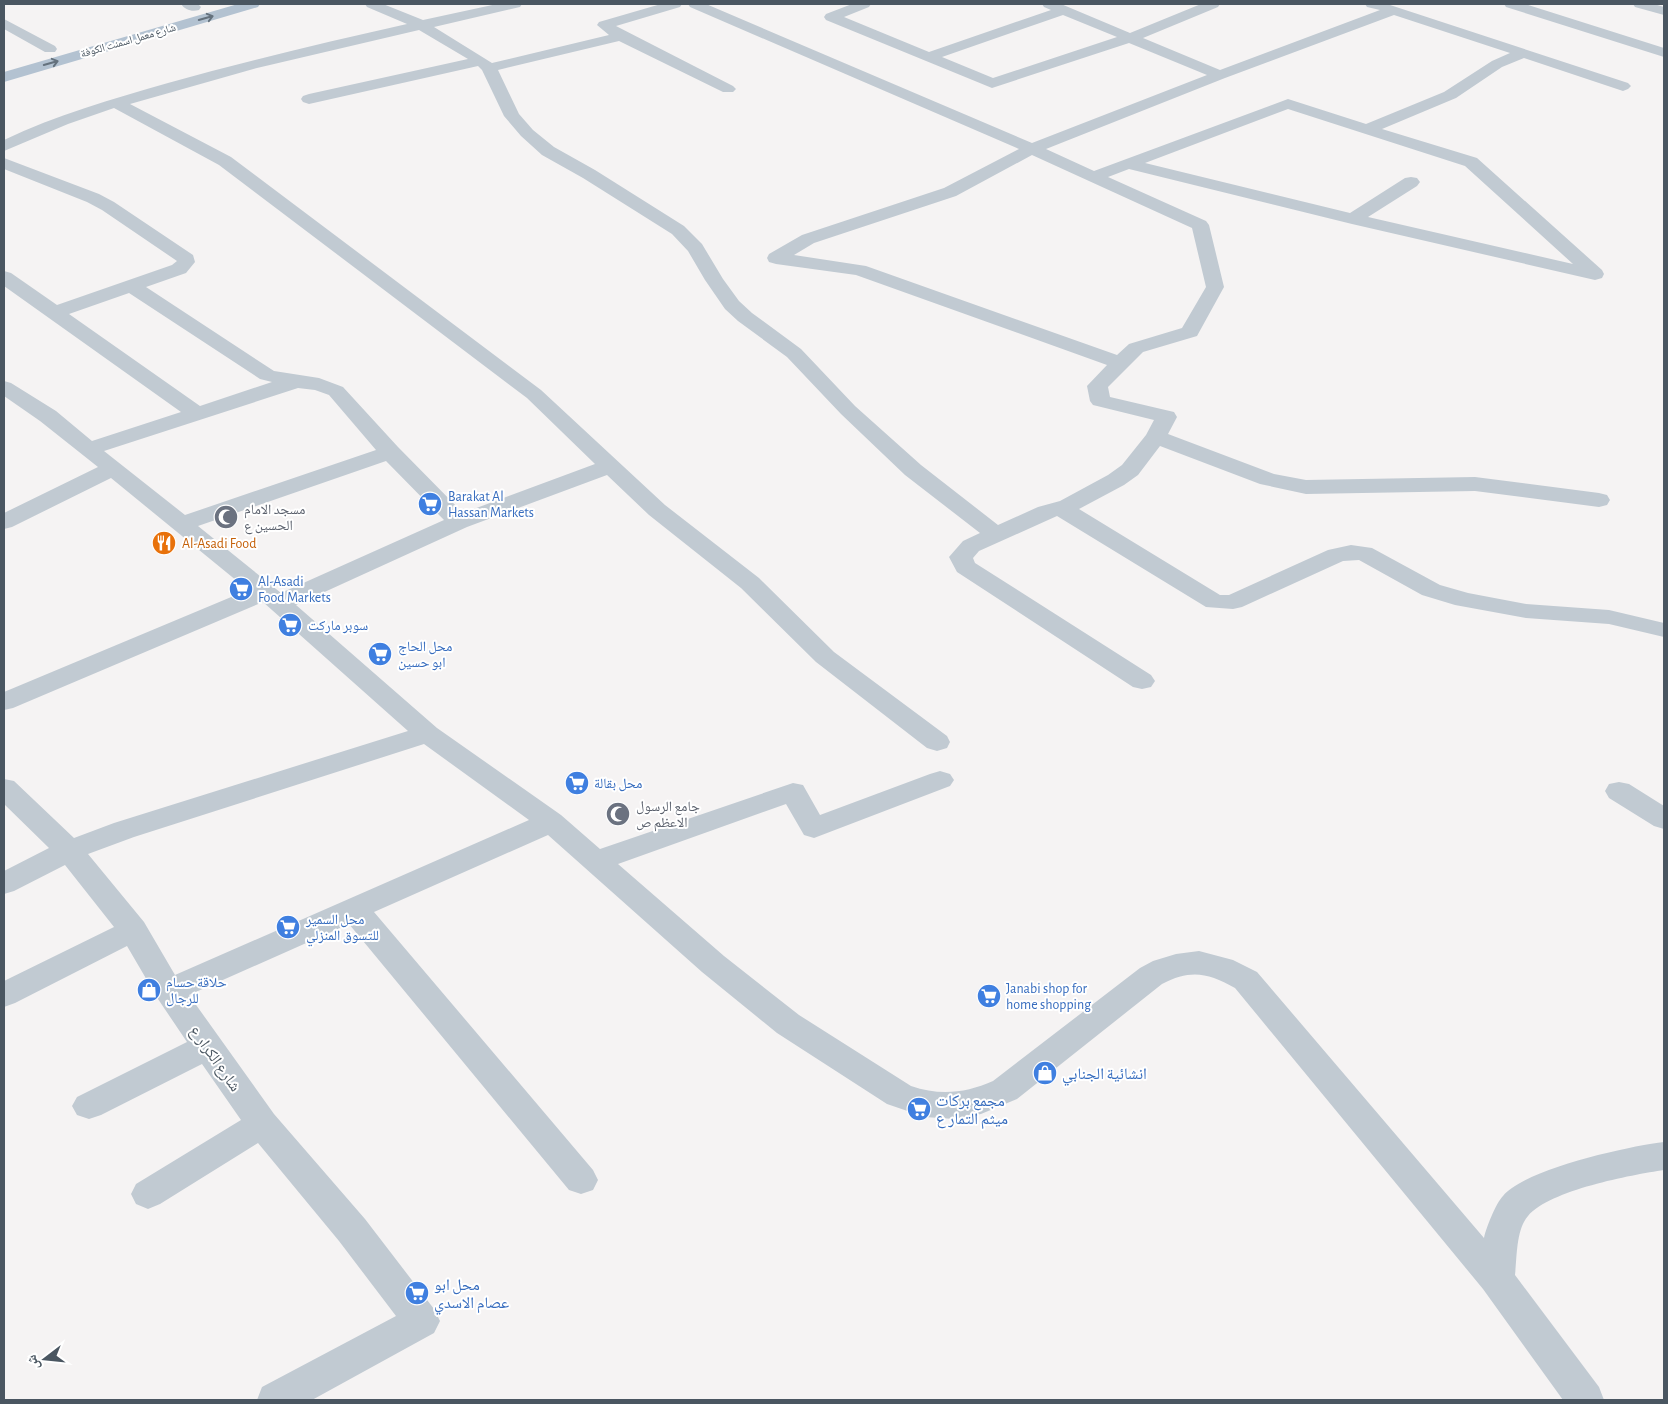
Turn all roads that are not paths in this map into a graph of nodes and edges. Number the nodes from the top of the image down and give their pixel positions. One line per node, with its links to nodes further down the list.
1 (253, 4): 29 (main road, شارع معمل اسمنت الكوفة, one-way to 1)
2 (372, 4): 19 (street)
3 (515, 4): 19 (street)
4 (674, 4): 20 (street)
5 (695, 4): 36 (street)
6 (864, 4): 25 (street)
7 (1049, 4): 14 (street)
8 (1213, 4): 21 (street)
9 (1372, 4): 15 (street)
10 (1511, 4): 17 (street)
11 (1640, 4): 16 (street)
12 (196, 5): 22 (main road, شارع معمل اسمنت الكوفة)
13 (1567, 6): 17 (street)
14 (1064, 10): 21 (street); 25 (street)
15 (1394, 10): 23 (street); 28 (street)
16 (1664, 11)
17 (1546, 15): 24 (street)
18 (4, 23): 22 (street)
19 (419, 24): 27 (street); 33 (street)
20 (621, 36): 27 (street); 31 (street)
21 (1132, 37): 25 (street); 28 (street)
22 (50, 49): 26 (main road, شارع معمل اسمنت الكوفة)
23 (1523, 53): 30 (street); 34 (street)
24 (1664, 53)
25 (928, 57)
26 (4, 62)
27 (485, 65): 32 (street); 59 (street)
28 (1220, 75): 36 (street)
29 (4, 77)
30 (1623, 86)
31 (728, 89)
32 (309, 99)
33 (116, 103): 35 (street); 52 (street)
34 (1367, 130): 38 (street); 41 (street)
35 (5, 143)
36 (1032, 150): 39 (street); 45 (street)
37 (4, 163): 43 (street)
38 (1128, 164): 39 (street); 41 (street)
39 (1094, 177): 45 (street)
40 (1411, 182): 41 (street)
41 (1352, 219)
42 (4, 277): 44 (street)
43 (131, 286): 44 (street); 46 (street)
44 (54, 313): 48 (street)
45 (1120, 363): 49 (street)
46 (296, 381): 48 (street); 51 (street)
47 (4, 387): 50 (street)
48 (196, 413): 50 (street)
49 (1156, 437): 54 (street); 55 (street)
50 (88, 449): 53 (street)
51 (390, 452): 57 (street); 58 (street)
52 (609, 466): 57 (street); 65 (street)
53 (112, 469): 56 (street); 58 (street)
54 (1599, 500)
55 (1060, 508): 59 (street); 61 (street)
56 (4, 522)
57 (459, 522): 60 (street)
58 (181, 524): 60 (street)
59 (995, 534): 62 (street)
60 (272, 598): 63 (street); 64 (street)
61 (1664, 630)
62 (1142, 681)
63 (4, 702)
64 (428, 734): 70 (street); 71 (street)
65 (938, 742)
66 (940, 780): 72 (street)
67 (4, 788): 71 (street, شارع الكرار ع)
68 (1619, 791): 69 (street)
69 (1664, 819)
70 (551, 822): 72 (street); 74 (street)
71 (69, 850): 73 (street); 75 (street, شارع الكرار ع)
72 (597, 861): 84 (street)
73 (4, 884)
74 (355, 910): 76 (street); 82 (street)
75 (133, 930): 76 (street, شارع الكرار ع); 77 (street)
76 (169, 991): 78 (street, شارع الكرار ع)
77 (4, 995)
78 (207, 1047): 79 (street); 80 (street, شارع الكرار ع)
79 (89, 1106)
80 (262, 1124): 83 (street); 85 (street, شارع الكرار ع)
81 (1664, 1156): 84 (street)
82 (581, 1180)
83 (148, 1194)
84 (1496, 1278): 86 (street)
85 (276, 1400)
86 (1585, 1400)

